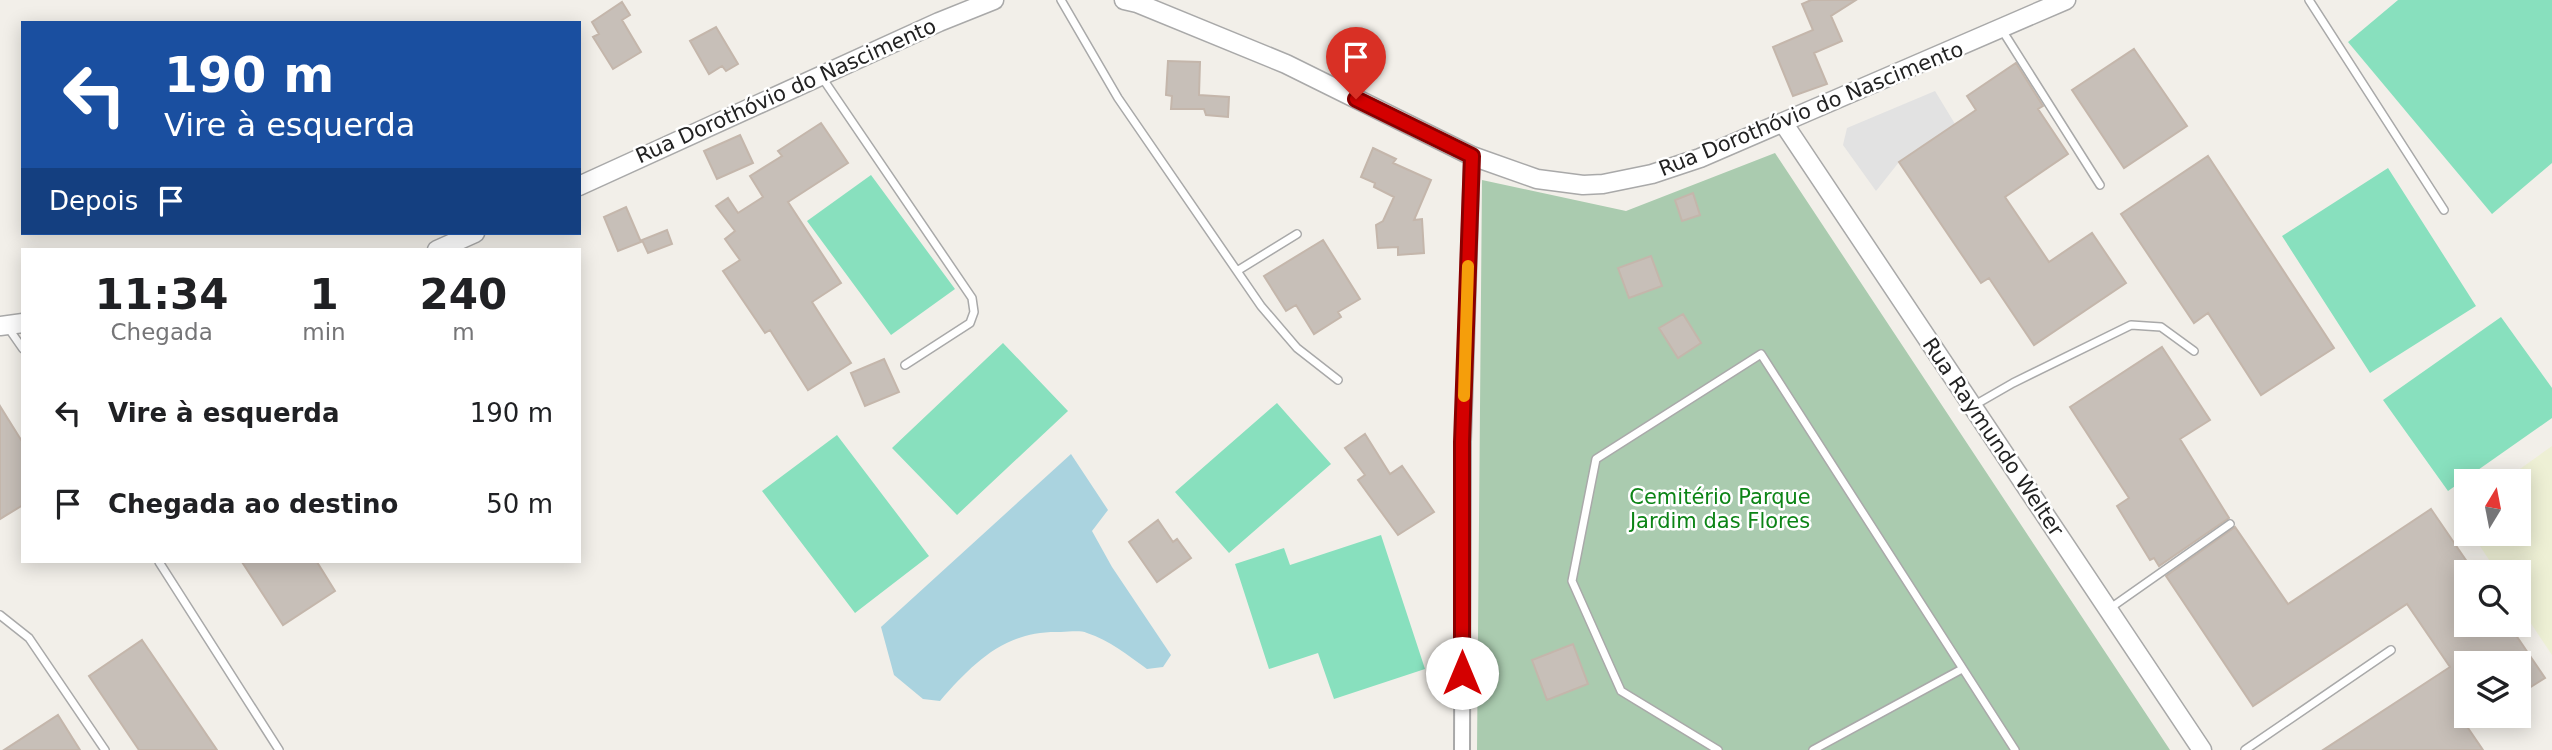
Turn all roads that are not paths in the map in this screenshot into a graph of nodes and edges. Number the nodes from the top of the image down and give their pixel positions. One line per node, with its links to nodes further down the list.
1 (995, 0): 7 (street, Rua Dorothóvio do Nascimento)
2 (1061, 0): 16 (lane)
3 (1124, 0): 9 (street, Rua Dorothóvio do Nascimento)
4 (2066, 0): 6 (street, Rua Dorothóvio do Nascimento)
5 (2308, 0): 12 (lane)
6 (2002, 30): 8 (street, Rua Dorothóvio do Nascimento); 11 (lane)
7 (820, 76): 10 (street, Rua Dorothóvio do Nascimento); 20 (lane)
8 (1784, 124): 9 (street, Rua Dorothóvio do Nascimento); 22 (street, Rua Raymundo Welter)
9 (1472, 156): 31 (street)
10 (581, 185)
11 (2100, 185)
12 (2444, 210)
13 (1297, 234): 16 (lane)
14 (471, 235): 15 (street)
15 (441, 248)
16 (1237, 271): 21 (lane)
17 (10, 325): 18 (lane)
18 (21, 345)
19 (2194, 351): 22 (lane)
20 (905, 365)
21 (1338, 380)
22 (1973, 406): 25 (street, Rua Raymundo Welter)
23 (2230, 524): 25 (lane)
24 (160, 563): 30 (lane)
25 (2108, 609): 35 (street, Rua Raymundo Welter)
26 (0, 615): 29 (lane)
27 (2391, 650): 36 (lane)
28 (1962, 669): 32 (lane); 33 (lane); 34 (lane)
29 (105, 750)
30 (279, 750)
31 (1462, 750)
32 (1718, 750)
33 (1813, 750)
34 (2015, 750)
35 (2202, 750)
36 (2245, 750)

